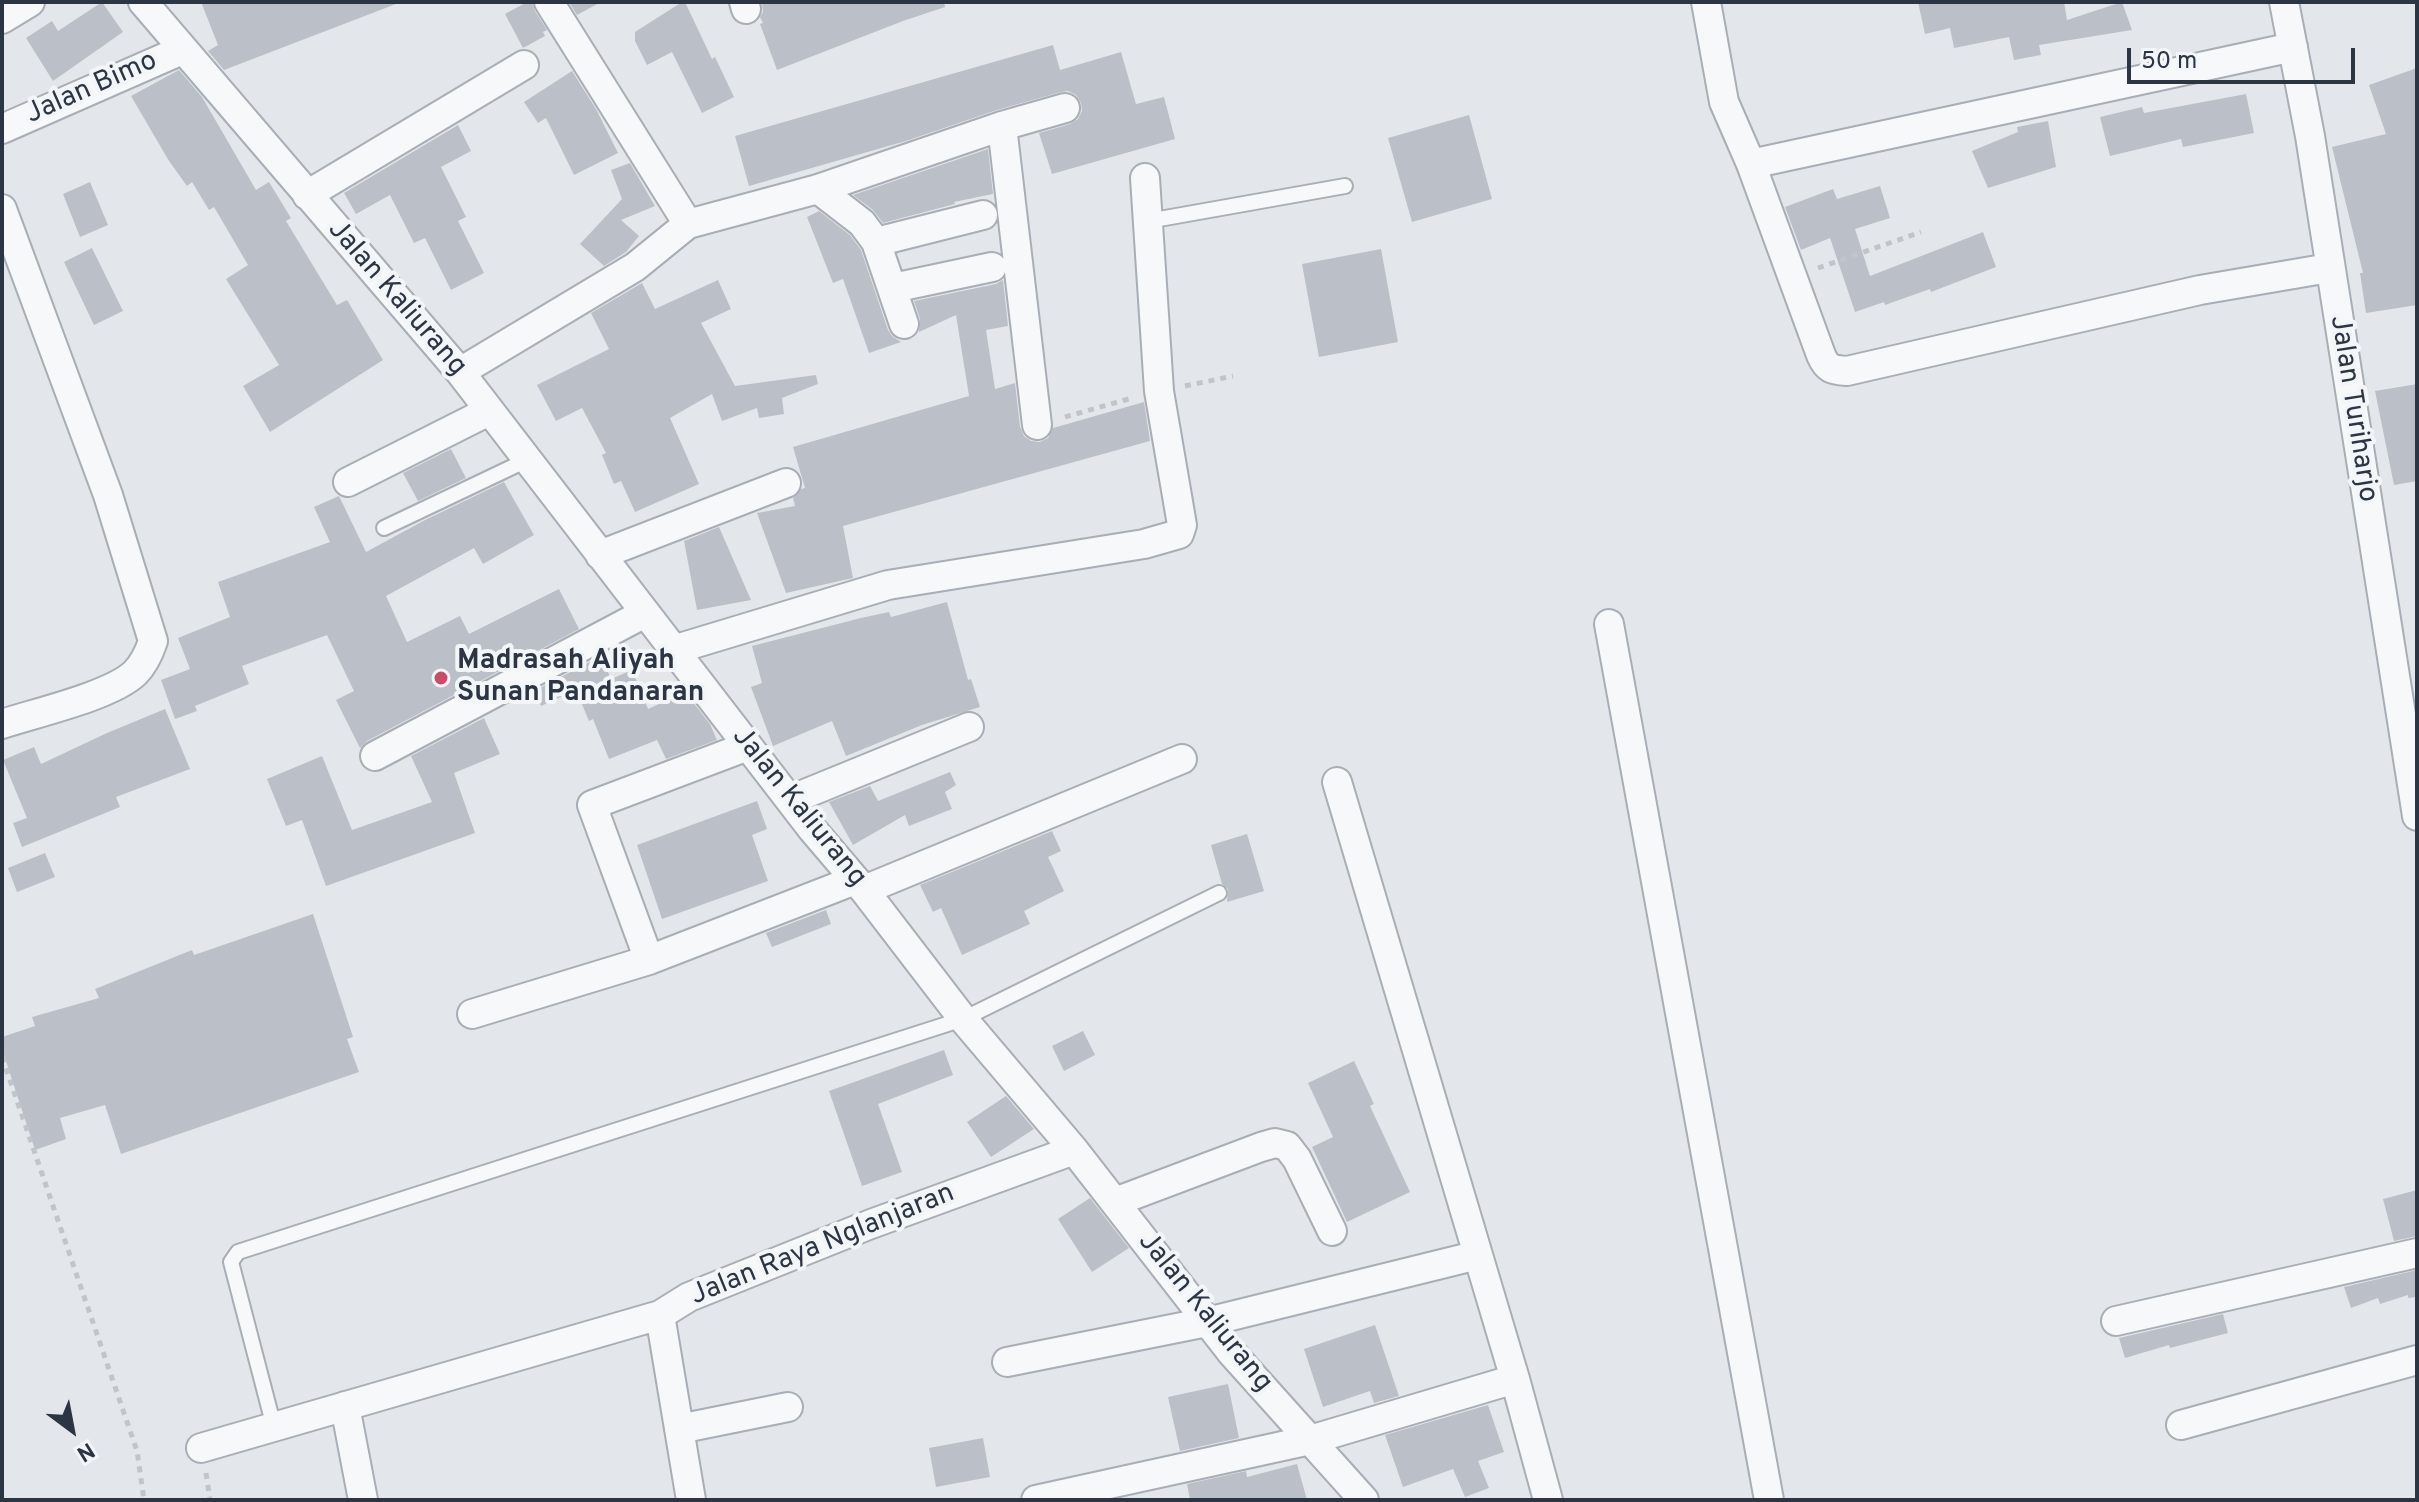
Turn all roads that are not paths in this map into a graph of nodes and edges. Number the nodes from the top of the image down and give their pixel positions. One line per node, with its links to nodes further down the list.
1 (30, 2): 6 (street)
2 (143, 2): 8 (street, Jalan Kaliurang)
3 (549, 2): 21 (street)
4 (1706, 2): 13 (street)
5 (2284, 2): 7 (street, Jalan Turiharjo)
6 (2, 19)
7 (2293, 47): 13 (street); 24 (street, Jalan Turiharjo)
8 (182, 50): 12 (street, Jalan Bimo); 17 (street, Jalan Kaliurang)
9 (524, 65): 17 (street)
10 (1065, 108): 11 (street)
11 (1002, 126): 16 (street); 29 (street)
12 (2, 129)
13 (1751, 164): 24 (street)
14 (1145, 178): 20 (street)
15 (1345, 186): 20 (lane)
16 (818, 189): 21 (street); 22 (street)
17 (307, 195): 27 (street, Jalan Kaliurang)
18 (2, 209): 38 (street)
19 (983, 215): 22 (street)
20 (1148, 221): 37 (street)
21 (688, 224): 27 (street)
22 (876, 242): 25 (street)
23 (992, 267): 25 (street)
24 (2329, 268): 45 (street, Jalan Turiharjo)
25 (893, 288): 26 (street)
26 (904, 324)
27 (460, 372): 28 (street, Jalan Kaliurang)
28 (489, 411): 30 (street, Jalan Kaliurang); 31 (street)
29 (1037, 425)
30 (527, 460): 33 (lane); 34 (street, Jalan Kaliurang)
31 (348, 482)
32 (786, 483): 34 (street)
33 (384, 528)
34 (600, 555): 35 (street, Jalan Kaliurang)
35 (645, 613): 37 (street, Jalan Kaliurang); 41 (street)
36 (1609, 624): 74 (street)
37 (673, 650): 40 (street, Jalan Kaliurang)
38 (2, 724)
39 (969, 727): 44 (street)
40 (748, 746): 44 (street, Jalan Kaliurang); 48 (street)
41 (375, 756)
42 (1182, 759): 46 (street)
43 (1337, 782): 55 (street)
44 (790, 800): 46 (street, Jalan Kaliurang)
45 (2417, 816)
46 (859, 885): 48 (street); 50 (street, Jalan Kaliurang)
47 (1219, 893): 50 (lane)
48 (649, 960): 49 (street)
49 (472, 1014)
50 (963, 1019): 51 (street, Jalan Kaliurang); 65 (lane)
51 (1074, 1150): 52 (street, Jalan Kaliurang); 56 (street, Jalan Raya Nglanjaran)
52 (1115, 1202): 53 (street); 58 (street, Jalan Kaliurang)
53 (1332, 1231)
54 (2417, 1253): 57 (street)
55 (1478, 1255): 58 (street); 61 (street)
56 (660, 1315): 62 (street); 66 (street, Jalan Raya Nglanjaran)
57 (2116, 1321)
58 (1207, 1322): 60 (street); 67 (street, Jalan Kaliurang)
59 (2417, 1360): 64 (street)
60 (1007, 1362)
61 (1515, 1379): 67 (street); 73 (street)
62 (345, 1406): 65 (street); 69 (street)
63 (788, 1407): 66 (street)
64 (2181, 1425)
65 (274, 1427): 68 (street)
66 (679, 1429): 70 (street, Jalan Raya Nglanjaran)
67 (1310, 1440): 71 (street); 72 (street, Jalan Kaliurang)
68 (201, 1448)
69 (363, 1500)
70 (691, 1500)
71 (1036, 1500)
72 (1364, 1500)
73 (1548, 1500)
74 (1769, 1500)

